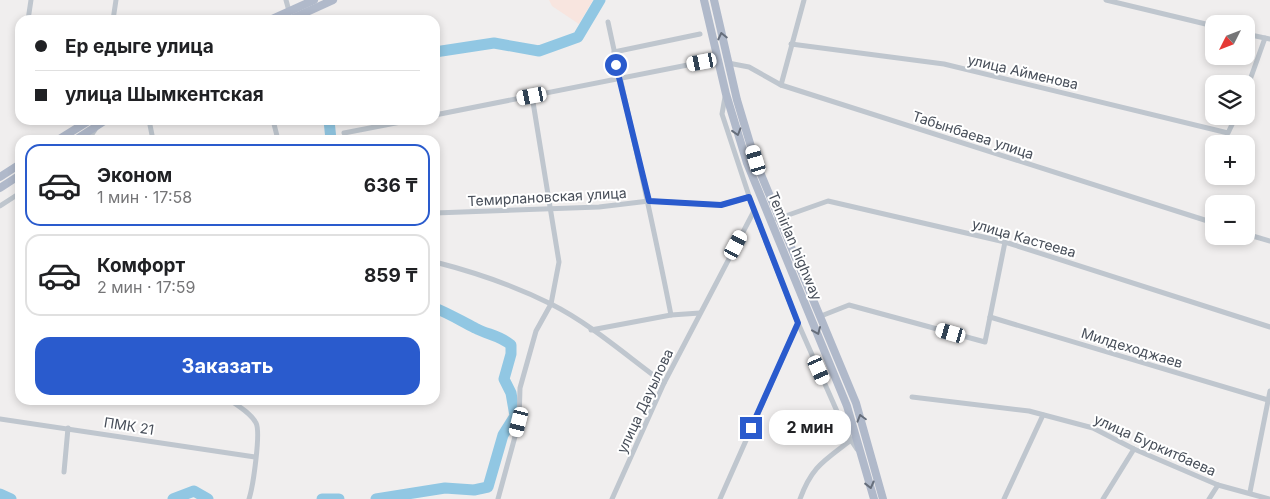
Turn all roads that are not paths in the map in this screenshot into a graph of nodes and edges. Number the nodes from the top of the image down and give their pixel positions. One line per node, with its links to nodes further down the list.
1 (32, 0): 11 (street)
2 (116, 0): 12 (street)
3 (286, 0): 10 (street)
4 (314, 0): 10 (main road)
5 (333, 0): 14 (main road)
6 (704, 0): 22 (main road, Temirlan highway)
7 (714, 0): 23 (main road, Temirlan highway, one-way to 7)
8 (804, 0): 20 (street)
9 (1106, 0): 16 (street)
10 (289, 11): 13 (main road)
11 (29, 15)
12 (114, 15)
13 (281, 15)
14 (300, 15)
15 (608, 22): 21 (street)
16 (1205, 24)
17 (700, 34): 21 (street)
18 (1255, 36): 19 (street)
19 (1268, 39): 24 (street)
20 (791, 44): 26 (street); 32 (street, улица Айменова)
21 (614, 52): 25 (street)
22 (718, 59): 25 (street); 27 (main road, Temirlan highway)
23 (728, 63): 26 (street, Табынбаева улица); 49 (main road, Temirlan highway)
24 (1253, 75)
25 (619, 78): 28 (street); 44 (street)
26 (781, 85): 50 (street, Табынбаева улица)
27 (726, 94): 43 (street); 51 (main road, Temirlan highway, one-way to 51)
28 (532, 96): 29 (street); 46 (street)
29 (440, 114)
30 (82, 125): 35 (main road)
31 (385, 125): 34 (street)
32 (1232, 125)
33 (97, 126): 36 (main road); 37 (street)
34 (344, 133)
35 (66, 135)
36 (83, 135)
37 (91, 135)
38 (15, 167): 39 (main road)
39 (0, 177)
40 (15, 178): 41 (main road)
41 (0, 188)
42 (15, 197): 45 (street)
43 (749, 197): 44 (street, Темирлановская улица); 47 (street)
44 (649, 201): 46 (street, Темирлановская улица); 58 (street)
45 (0, 206)
46 (550, 210): 48 (street, Темирлановская улица); 56 (street)
47 (754, 211): 57 (street, улица Дауылова); 61 (street)
48 (440, 213)
49 (779, 218): 51 (street, улица Кастеева); 54 (street, улица Кастеева); 59 (main road, Temirlan highway)
50 (1205, 220)
51 (770, 222): 75 (main road, Temirlan highway, one-way to 75)
52 (1255, 237): 53 (street)
53 (1270, 241)
54 (1004, 242): 60 (street); 62 (street, улица Кастеева)
55 (440, 263): 56 (street)
56 (551, 304): 63 (street); 80 (street)
57 (700, 313): 58 (street); 64 (street, улица Дауылова)
58 (671, 315): 63 (street)
59 (821, 316): 60 (street); 86 (main road, Temirlan highway, one-way to 59)
60 (990, 317): 67 (street, Милдеходжаев)
61 (798, 323): 73 (street); 83 (street)
62 (1270, 327)
63 (591, 330): 64 (street)
64 (664, 383): 82 (street, улица Дауылова)
65 (1270, 391): 67 (street)
66 (912, 397): 70 (street, улица Буркитбаева)
67 (1268, 400): 69 (street)
68 (236, 405): 76 (street)
69 (1268, 414): 79 (street)
70 (1043, 415): 74 (street, улица Буркитбаева); 87 (street)
71 (0, 419): 72 (street, ПМК 21)
72 (68, 428): 76 (street, ПМК 21); 77 (street)
73 (851, 440): 75 (street); 84 (street)
74 (1134, 449): 78 (street, улица Буркитбаева); 88 (street)
75 (863, 456): 85 (main road, Temirlan highway, one-way to 85)
76 (255, 457): 81 (street)
77 (64, 472)
78 (1218, 485): 79 (street, улица Буркитбаева); 89 (street)
79 (1250, 492): 90 (street, улица Буркитбаева)
80 (500, 498)
81 (249, 499)
82 (612, 499)
83 (720, 499)
84 (800, 499)
85 (874, 499)
86 (883, 499)
87 (1004, 499)
88 (1103, 499)
89 (1209, 499)
90 (1269, 499)

